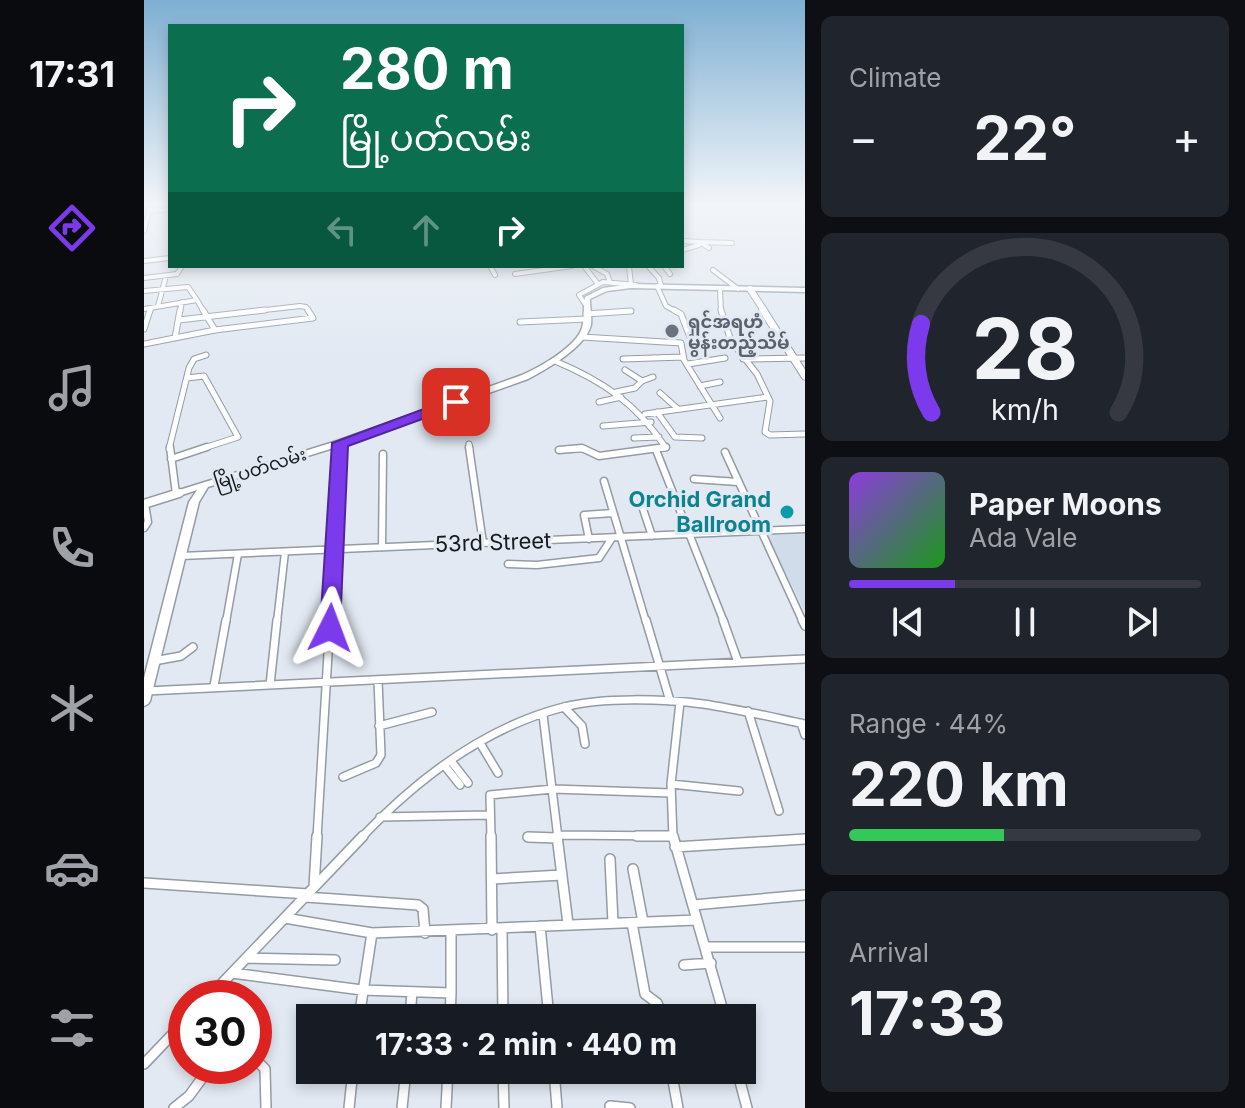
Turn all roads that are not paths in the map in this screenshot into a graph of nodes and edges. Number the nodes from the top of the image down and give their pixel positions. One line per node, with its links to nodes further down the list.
1 (168, 258): 2 (street)
2 (144, 261)
3 (181, 268): 15 (street)
4 (491, 268): 14 (street)
5 (558, 268): 12 (street)
6 (586, 268): 18 (street)
7 (596, 268): 17 (street)
8 (630, 268): 19 (street)
9 (650, 268): 20 (street)
10 (666, 268): 13 (street)
11 (713, 270): 22 (street)
12 (515, 274)
13 (670, 274)
14 (495, 275)
15 (144, 278)
16 (165, 280): 24 (street)
17 (610, 282): 18 (street); 19 (street)
18 (598, 284): 29 (street)
19 (636, 285): 20 (main road); 29 (main road)
20 (659, 286): 21 (main road); 43 (street)
21 (720, 289): 22 (main road); 51 (street)
22 (738, 289): 23 (main road)
23 (750, 289): 25 (main road); 52 (main road)
24 (162, 290): 26 (street); 27 (street); 30 (street)
25 (805, 290)
26 (144, 291)
27 (197, 300): 28 (street); 33 (street)
28 (182, 302): 30 (street); 35 (street)
29 (585, 304): 34 (main road, မြို့ပတ်လမ်း)
30 (158, 306): 31 (street)
31 (147, 308): 37 (street)
32 (631, 311): 34 (street)
33 (207, 316): 35 (street); 38 (street); 38 (street)
34 (587, 317): 36 (street); 39 (main road, မြို့ပတ်လမ်း)
35 (179, 320): 40 (street)
36 (520, 322)
37 (144, 329)
38 (215, 330): 40 (street)
39 (582, 337): 41 (street); 44 (main road, မြို့ပတ်လမ်း)
40 (175, 338): 42 (street)
41 (665, 342): 46 (street); 47 (street)
42 (144, 344)
43 (693, 345)
44 (572, 348): 53 (main road, မြို့ပတ်လမ်း); 55 (street)
45 (206, 355): 59 (street)
46 (669, 357): 47 (street); 50 (street)
47 (683, 357): 54 (street)
48 (725, 358): 54 (street)
49 (805, 358): 52 (street)
50 (623, 359)
51 (743, 359): 52 (street); 65 (street)
52 (794, 359): 57 (main road)
53 (555, 361): 55 (street); 78 (main road, မြို့ပတ်လမ်း)
54 (688, 364): 62 (street)
55 (568, 366): 64 (street)
56 (625, 370): 60 (street)
57 (805, 376)
58 (653, 377): 60 (street)
59 (187, 378): 84 (street); 84 (street)
60 (642, 381): 64 (street)
61 (720, 382): 62 (street)
62 (700, 386): 67 (street)
63 (660, 393): 68 (street)
64 (619, 394): 66 (street); 70 (street)
65 (768, 397): 67 (street); 74 (street)
66 (599, 402)
67 (711, 403): 68 (street); 71 (street)
68 (678, 409): 69 (street)
69 (657, 412): 70 (street); 77 (street)
70 (645, 414): 72 (street)
71 (720, 418)
72 (651, 422): 73 (street); 75 (street)
73 (603, 426)
74 (805, 434)
75 (659, 437): 76 (street); 81 (street)
76 (634, 438)
77 (702, 438)
78 (340, 443): 88 (main road, မြို့ပတ်လမ်း); 104 (street)
79 (469, 444): 102 (street)
80 (559, 450): 81 (street)
81 (656, 450): 97 (street)
82 (725, 452): 87 (street)
83 (383, 454): 103 (street)
84 (171, 459): 89 (street)
85 (694, 479): 87 (street)
86 (604, 481): 93 (street)
87 (738, 482): 96 (street)
88 (204, 487): 89 (main road, မြို့ပတ်လမ်း); 90 (main road)
89 (178, 494): 90 (main road); 92 (street)
90 (194, 502): 107 (main road)
91 (641, 503): 98 (street)
92 (144, 504): 94 (street)
93 (613, 513): 99 (street); 101 (street)
94 (144, 528)
95 (805, 529): 96 (street, 53rd Street)
96 (760, 531): 97 (street, 53rd Street); 109 (street)
97 (690, 535): 98 (street, 53rd Street); 113 (street)
98 (652, 536): 99 (street, 53rd Street)
99 (621, 537): 100 (street, 53rd Street); 114 (street)
100 (612, 538): 101 (street, 53rd Street); 108 (street)
101 (589, 539): 102 (street, 53rd Street)
102 (483, 543): 103 (street, 53rd Street)
103 (382, 547): 104 (street, 53rd Street)
104 (333, 549): 105 (street, 53rd Street); 116 (street)
105 (285, 552): 106 (street, 53rd Street); 117 (street)
106 (238, 554): 107 (street, 53rd Street); 118 (street)
107 (181, 556): 111 (main road)
108 (508, 564)
109 (805, 626)
110 (193, 647): 111 (street)
111 (151, 655): 119 (main road)
112 (805, 659): 113 (street)
113 (738, 662): 114 (street)
114 (659, 665): 115 (street); 120 (street)
115 (378, 680): 116 (street); 126 (street)
116 (328, 681): 117 (street); 150 (street)
117 (270, 685): 118 (street)
118 (214, 686): 119 (street)
119 (145, 696)
120 (675, 701): 121 (street); 122 (street); 134 (street)
121 (564, 707): 124 (street); 129 (street)
122 (748, 711): 125 (street); 137 (street)
123 (432, 712): 126 (street)
124 (543, 715): 128 (street); 135 (street)
125 (803, 724): 127 (street)
126 (379, 726): 132 (street)
127 (805, 735)
128 (480, 743): 130 (street); 131 (street)
129 (585, 744)
130 (448, 763): 133 (street); 139 (street)
131 (498, 773)
132 (343, 777)
133 (464, 784)
134 (671, 788): 135 (street); 136 (street); 141 (street)
135 (553, 789): 138 (street); 140 (street)
136 (739, 791)
137 (779, 811)
138 (489, 815): 139 (street); 148 (street)
139 (380, 817): 150 (street)
140 (557, 836): 141 (street); 142 (street); 147 (street)
141 (673, 836): 144 (street)
142 (528, 837)
143 (805, 839): 144 (street)
144 (675, 847): 152 (street)
145 (610, 859): 155 (street)
146 (633, 869): 156 (street)
147 (562, 875): 148 (street); 157 (street)
148 (492, 879): 159 (street)
149 (144, 883): 150 (street)
150 (310, 892): 153 (street); 162 (street)
151 (805, 895): 152 (street)
152 (693, 905): 154 (street)
153 (285, 918): 161 (street); 165 (street)
154 (697, 920): 156 (street); 163 (street)
155 (613, 923): 156 (street); 157 (street)
156 (637, 923): 179 (street)
157 (568, 924): 158 (street)
158 (540, 926): 159 (street); 178 (street)
159 (497, 930): 160 (street); 177 (street)
160 (451, 932): 162 (street); 173 (street)
161 (372, 933): 162 (street); 171 (street)
162 (425, 933)
163 (707, 947): 164 (street); 167 (street)
164 (805, 947)
165 (246, 958): 166 (street); 169 (street)
166 (335, 960)
167 (711, 963): 168 (street); 180 (street)
168 (684, 965)
169 (232, 973): 170 (street); 171 (street)
170 (225, 980)
171 (362, 990): 172 (street); 174 (street)
172 (412, 992): 173 (street); 175 (street)
173 (451, 993): 176 (street)
174 (360, 1004)
175 (411, 1004)
176 (451, 1004)
177 (502, 1004)
178 (548, 1004)
179 (657, 1004)
180 (721, 1004)
181 (168, 1039): 182 (street)
182 (144, 1064)
183 (198, 1084): 193 (street)
184 (265, 1084): 194 (street)
185 (352, 1084): 195 (street)
186 (405, 1084): 196 (street)
187 (447, 1084): 197 (street)
188 (503, 1084): 198 (street)
189 (555, 1084): 199 (street)
190 (674, 1084): 201 (street)
191 (741, 1084): 202 (street)
192 (610, 1106): 200 (street)
193 (174, 1108)
194 (266, 1108)
195 (349, 1108)
196 (402, 1108)
197 (446, 1108)
198 (504, 1108)
199 (557, 1108)
200 (630, 1108)
201 (678, 1108)
202 (747, 1108)

